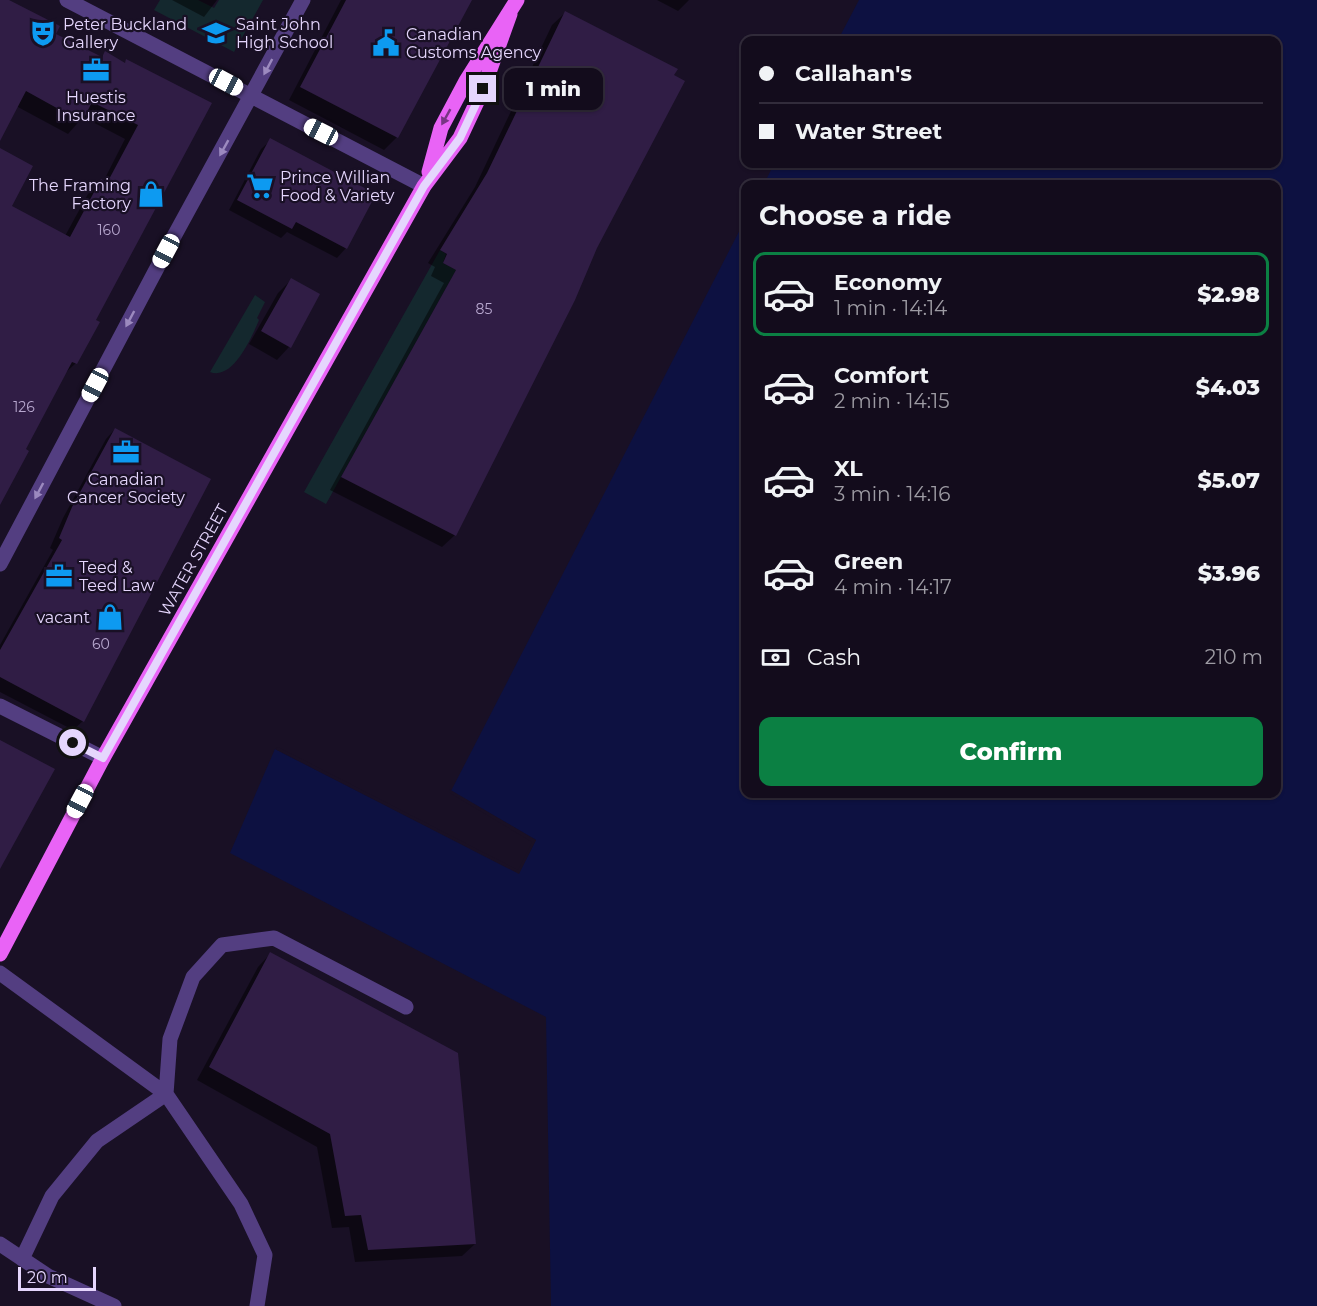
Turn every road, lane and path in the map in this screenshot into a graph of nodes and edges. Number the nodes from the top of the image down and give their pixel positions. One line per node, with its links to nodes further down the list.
1 (67, 0): 5 (street)
2 (303, 0): 5 (street, one-way to 5)
3 (517, 0): 4 (main road, WATER STREET)
4 (510, 14): 6 (main road, WATER STREET, one-way to 6); 6 (main road, WATER STREET)
5 (252, 97): 6 (street); 7 (street, one-way to 7)
6 (424, 186): 9 (main road, WATER STREET)
7 (0, 564)
8 (0, 706): 9 (street)
9 (103, 758): 10 (main road, WATER STREET)
10 (0, 954)
11 (0, 973): 13 (street)
12 (406, 1007): 13 (street)
13 (166, 1094): 15 (street); 17 (street)
14 (0, 1244): 15 (street)
15 (22, 1259): 16 (street)
16 (114, 1306)
17 (257, 1306)

